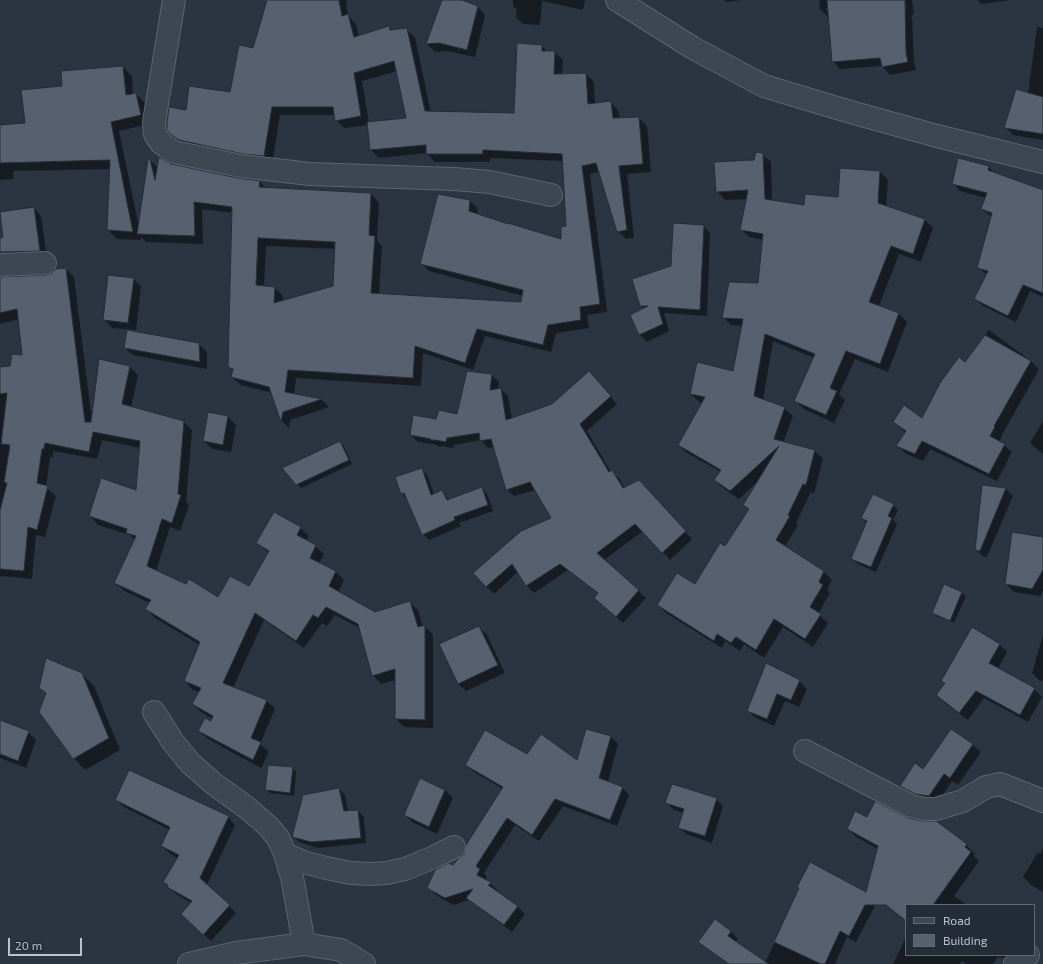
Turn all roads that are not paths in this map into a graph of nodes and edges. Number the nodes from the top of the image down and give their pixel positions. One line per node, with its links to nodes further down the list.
1 (174, 0): 4 (street)
2 (617, 0): 3 (street)
3 (1043, 162)
4 (551, 195)
5 (45, 263): 6 (street)
6 (0, 265)
7 (154, 712): 11 (street)
8 (805, 751): 9 (street)
9 (1043, 801)
10 (454, 846): 11 (street)
11 (285, 854): 12 (street)
12 (304, 944): 16 (street); 17 (street)
13 (1043, 944): 14 (street)
14 (1035, 950)
15 (1027, 956): 18 (street)
16 (189, 964)
17 (364, 964)
18 (1015, 964)

